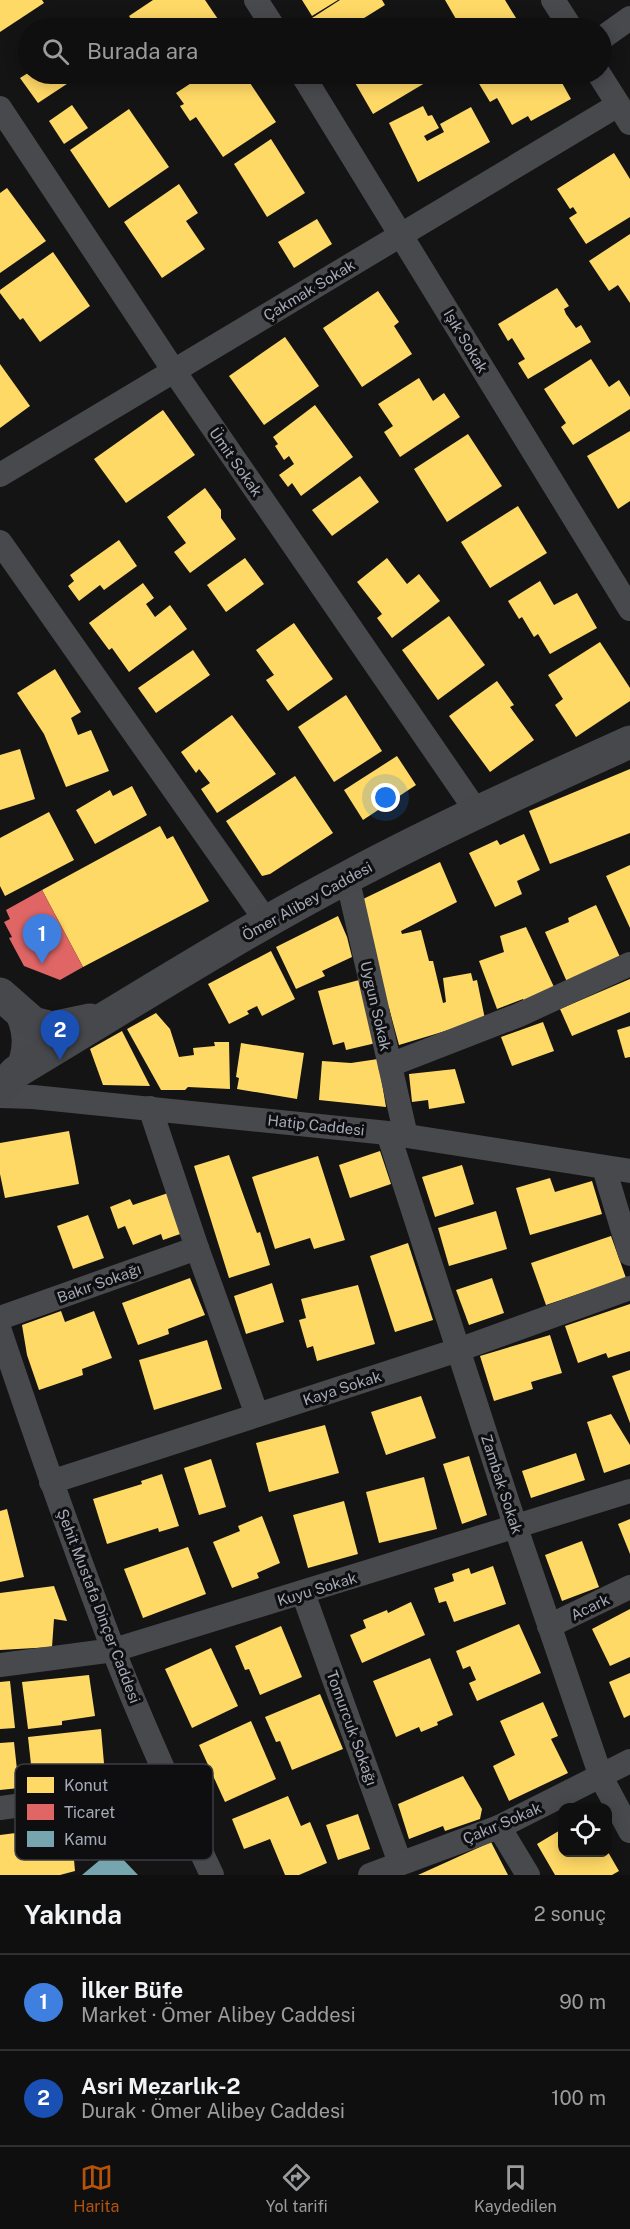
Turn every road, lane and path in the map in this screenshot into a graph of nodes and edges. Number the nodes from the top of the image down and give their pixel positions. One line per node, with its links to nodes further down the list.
1 (256, 0): 3 (street)
2 (553, 0): 4 (street)
3 (268, 18)
4 (565, 18)
5 (630, 18): 6 (street)
6 (612, 31)
7 (308, 84): 11 (street, Işık Sokak)
8 (605, 84): 10 (street)
9 (0, 108): 12 (street, Ümit Sokak)
10 (624, 114): 11 (street, Çakmak Sokak)
11 (402, 235): 12 (street, Çakmak Sokak); 15 (street, Işık Sokak)
12 (174, 371): 13 (street, Çakmak Sokak); 17 (street, Ümit Sokak)
13 (0, 475)
14 (0, 542): 19 (street)
15 (630, 609)
16 (630, 742): 17 (main road, Ömer Alibey Caddesi)
17 (477, 812): 18 (main road, Ömer Alibey Caddesi)
18 (347, 877): 19 (main road, Ömer Alibey Caddesi); 23 (street, Uygun Sokak)
19 (267, 922): 22 (main road, Ömer Alibey Caddesi)
20 (630, 964): 23 (street)
21 (5, 993): 22 (main road); 24 (street)
22 (111, 1015): 24 (main road, Ömer Alibey Caddesi)
23 (390, 1065): 26 (street, Uygun Sokak)
24 (5, 1085): 25 (street, Hatip Caddesi)
25 (150, 1108): 26 (street, Hatip Caddesi); 29 (street)
26 (397, 1134): 27 (street, Hatip Caddesi); 34 (street, Zambak Sokak)
27 (604, 1168): 28 (street, Hatip Caddesi); 30 (street)
28 (630, 1171)
29 (197, 1248): 32 (street, Bakır Sokağı); 35 (street)
30 (630, 1254)
31 (630, 1288): 34 (street, Kaya Sokak)
32 (0, 1318)
33 (0, 1331): 36 (street, Şehit Mustafa Dinçer Caddesi)
34 (458, 1350): 35 (street, Kaya Sokak); 38 (street, Zambak Sokak)
35 (257, 1415): 36 (street, Kaya Sokak)
36 (51, 1482): 42 (street, Şehit Mustafa Dinçer Caddesi)
37 (630, 1491): 38 (street, Kuyu Sokak)
38 (516, 1528): 40 (street, Kuyu Sokak); 41 (street, Zambak Sokak)
39 (630, 1587): 41 (street, Acark)
40 (303, 1593): 42 (street, Kuyu Sokak); 52 (street, Tomurcuk Sokağı)
41 (549, 1626): 46 (street, Zambak Sokak)
42 (114, 1650): 43 (street, Kuyu Sokak); 45 (street, Şehit Mustafa Dinçer Caddesi)
43 (0, 1665)
44 (630, 1761): 46 (street, Çakır Sokak)
45 (161, 1764)
46 (601, 1777): 49 (street, Çakır Sokak); 50 (street, Zambak Sokak)
47 (15, 1807): 48 (street)
48 (0, 1809)
49 (499, 1827): 52 (street, Çakır Sokak); 55 (street)
50 (630, 1831)
51 (205, 1860): 53 (street, Şehit Mustafa Dinçer Caddesi)
52 (400, 1863): 54 (street, Çakır Sokak)
53 (212, 1875)
54 (370, 1875)
55 (528, 1875)

